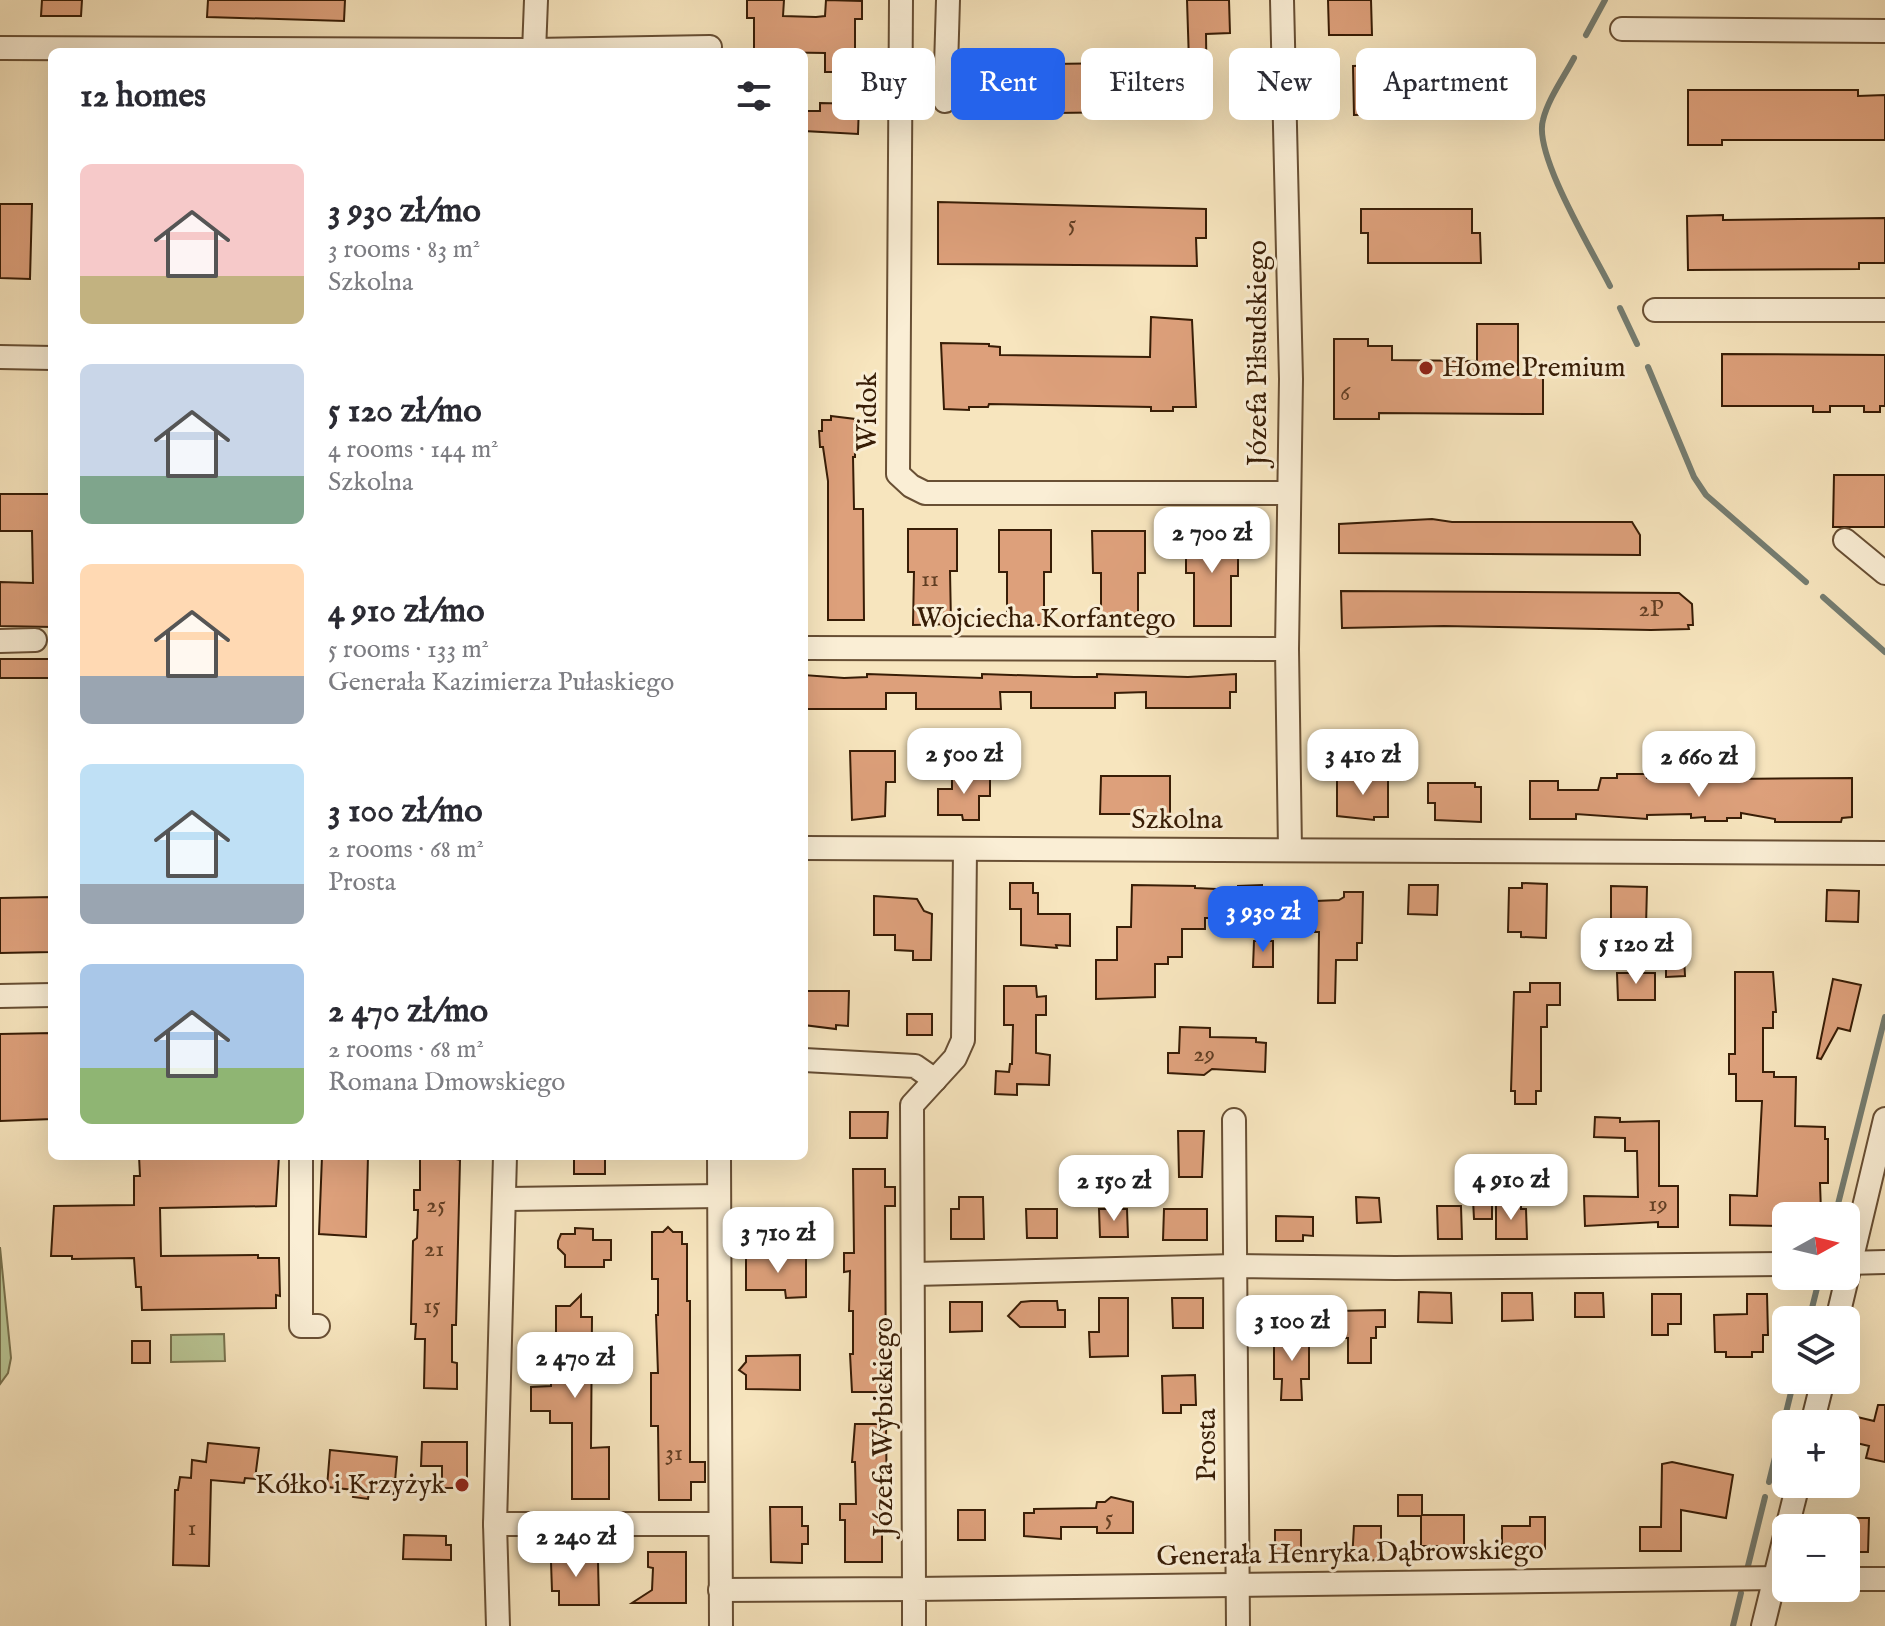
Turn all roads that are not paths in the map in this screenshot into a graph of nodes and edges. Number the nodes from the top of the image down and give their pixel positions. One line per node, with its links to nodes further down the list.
1 (536, 0): 10 (street)
2 (901, 0): 17 (street, Widok)
3 (948, 0): 12 (street)
4 (1282, 0): 17 (street, Józefa Piłsudskiego)
5 (1622, 29): 6 (street)
6 (1885, 31)
7 (710, 47): 11 (street)
8 (0, 48): 9 (street)
9 (48, 48)
10 (534, 48)
11 (666, 48)
12 (945, 101)
13 (1655, 310): 14 (street)
14 (1885, 310)
15 (0, 357): 16 (street)
16 (48, 358)
17 (1289, 493): 23 (street, Józefa Piłsudskiego)
18 (1845, 540): 19 (street)
19 (1885, 573)
20 (35, 640): 21 (street)
21 (0, 641)
22 (808, 648): 23 (street, Wojciecha Korfantego)
23 (1287, 649): 26 (street, Józefa Piłsudskiego)
24 (808, 848): 25 (street, Szkolna)
25 (965, 850): 26 (street, Szkolna); 31 (street, Józefa Wybickiego)
26 (1290, 850): 27 (street, Szkolna)
27 (1885, 853)
28 (48, 995): 29 (street)
29 (0, 996)
30 (808, 1060): 31 (street)
31 (935, 1080): 44 (street, Józefa Wybickiego)
32 (1885, 1119): 39 (street)
33 (1234, 1120): 43 (street, Prosta)
34 (301, 1160): 45 (street)
35 (505, 1160): 38 (street)
36 (719, 1160): 37 (street)
37 (719, 1196): 38 (street); 47 (street)
38 (504, 1199): 46 (street)
39 (1860, 1216)
40 (1885, 1262): 41 (street)
41 (1860, 1263)
42 (1772, 1264): 43 (street)
43 (1236, 1266): 44 (street); 51 (street, Prosta)
44 (914, 1274): 52 (street, Józefa Wybickiego)
45 (318, 1326)
46 (495, 1524): 47 (street); 55 (street)
47 (719, 1524): 53 (street)
48 (1772, 1579): 51 (street, Generała Henryka Dąbrowskiego)
49 (1860, 1579): 50 (street)
50 (1885, 1579)
51 (1238, 1586): 52 (street, Generała Henryka Dąbrowskiego); 58 (street, Prosta)
52 (914, 1589): 53 (street); 57 (street, Józefa Wybickiego)
53 (720, 1590): 56 (street)
54 (1772, 1601): 59 (street)
55 (498, 1626)
56 (721, 1626)
57 (914, 1626)
58 (1238, 1626)
59 (1763, 1626)

